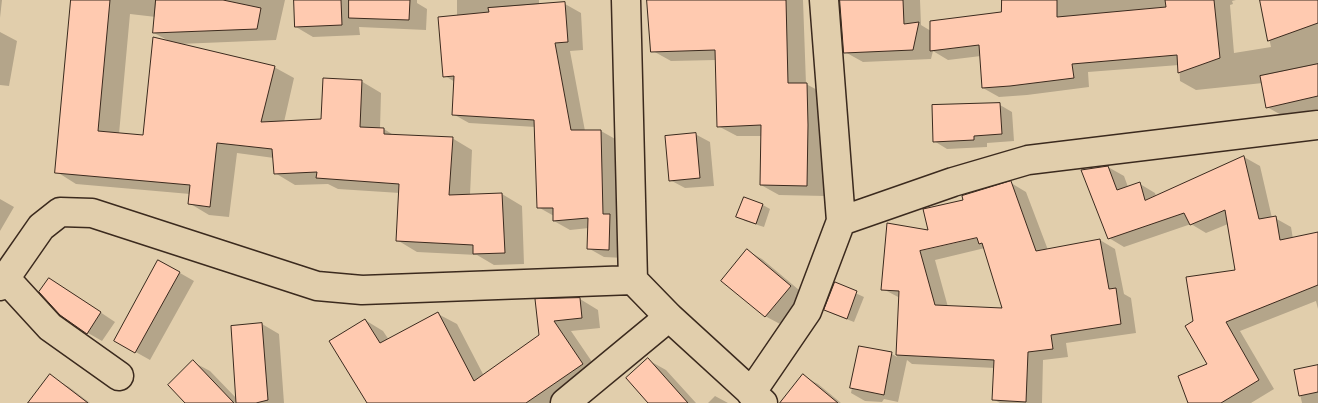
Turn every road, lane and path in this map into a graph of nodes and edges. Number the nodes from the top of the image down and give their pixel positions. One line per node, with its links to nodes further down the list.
1 (626, 0): 5 (street)
2 (824, 0): 4 (street)
3 (1318, 125): 4 (street)
4 (841, 221): 9 (street)
5 (633, 280): 6 (street); 7 (street)
6 (3, 282): 8 (street)
7 (669, 317): 9 (street); 10 (street)
8 (118, 376)
9 (757, 398)
10 (565, 403)

